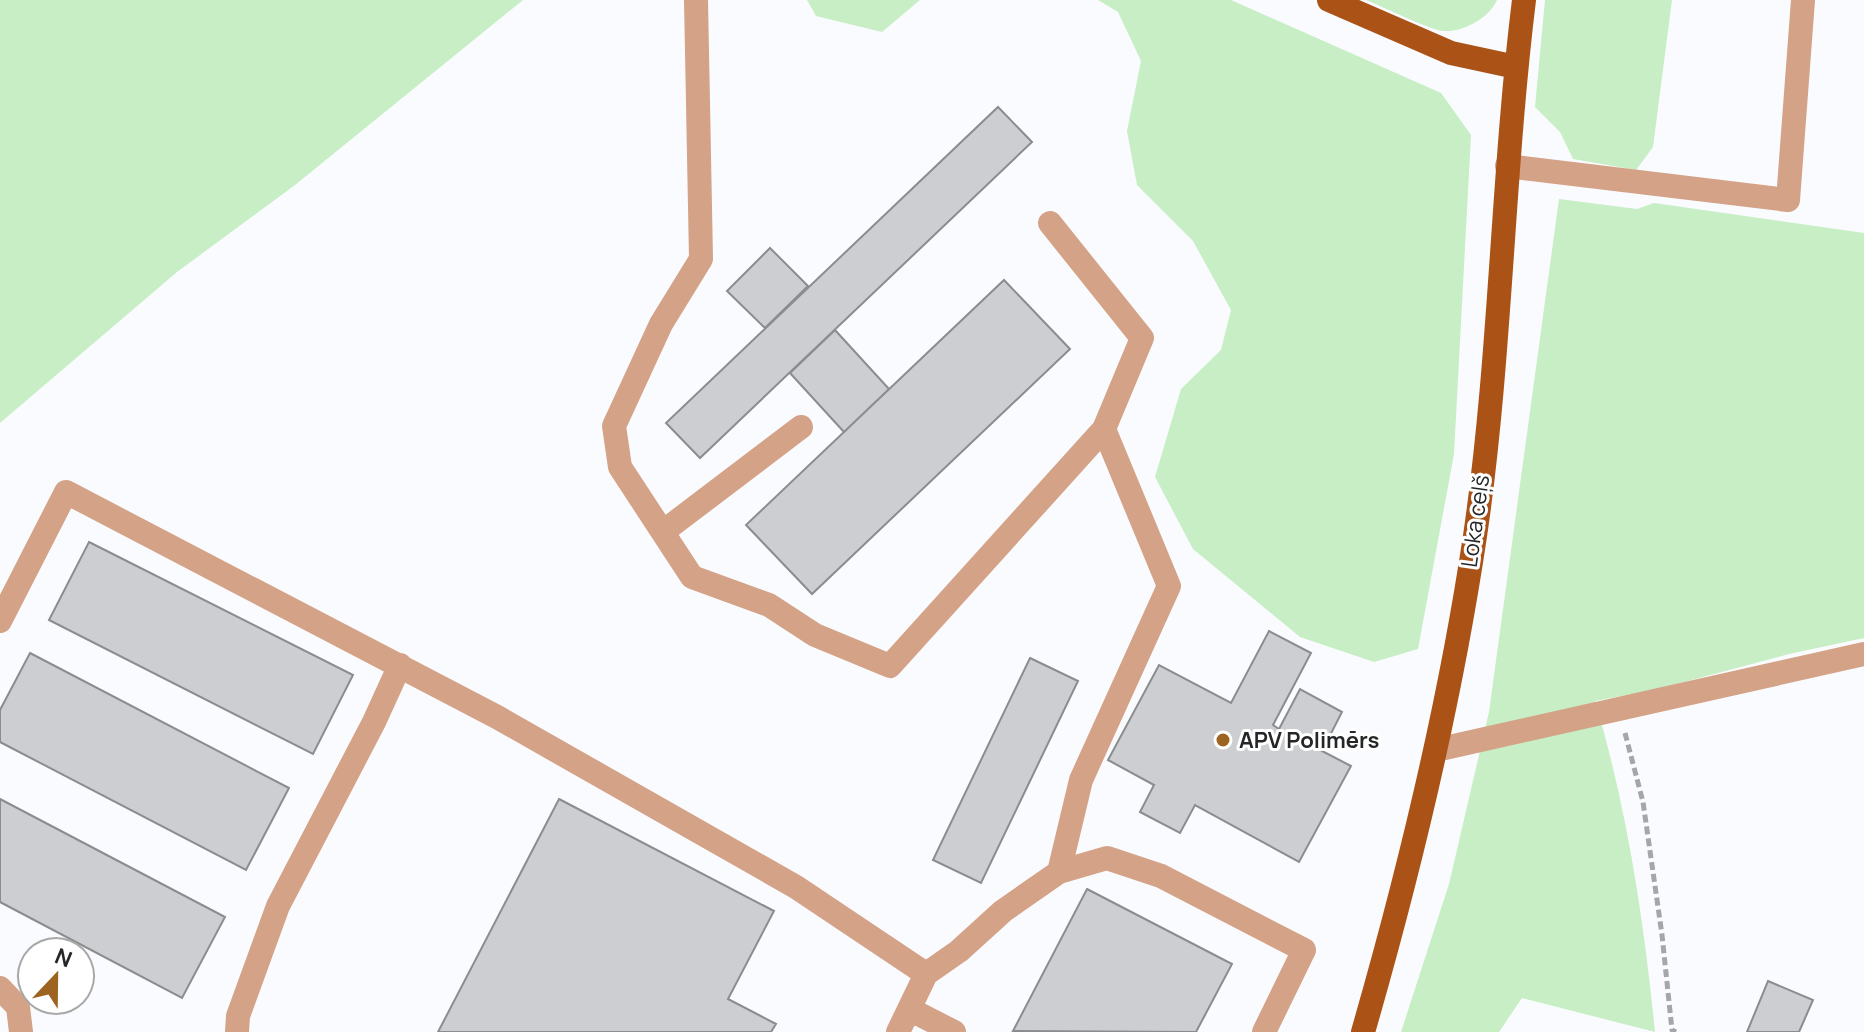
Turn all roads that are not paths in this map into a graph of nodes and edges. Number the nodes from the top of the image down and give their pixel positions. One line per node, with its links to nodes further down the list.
1 (696, 0): 10 (street)
2 (1329, 0): 5 (main road)
3 (1524, 0): 5 (main road, Loka ceļš)
4 (1803, 0): 6 (street)
5 (1516, 67): 6 (main road, Loka ceļš)
6 (1507, 166): 14 (main road, Loka ceļš)
7 (1050, 223): 9 (street)
8 (801, 427): 10 (street)
9 (1104, 429): 10 (street); 15 (street)
10 (664, 531)
11 (0, 621): 13 (street)
12 (1864, 654): 14 (street)
13 (400, 665): 16 (street); 20 (street)
14 (1436, 750): 24 (main road, Loka ceļš)
15 (1059, 872): 16 (street); 23 (street)
16 (926, 974): 18 (street)
17 (0, 988): 19 (street)
18 (909, 1009): 21 (street); 22 (street)
19 (21, 1032)
20 (237, 1032)
21 (898, 1032)
22 (954, 1032)
23 (1264, 1032)
24 (1363, 1032)

